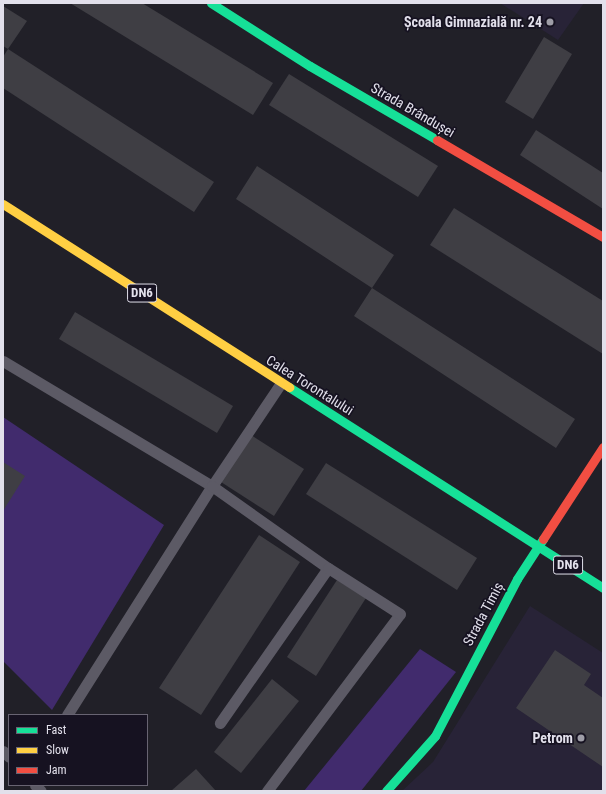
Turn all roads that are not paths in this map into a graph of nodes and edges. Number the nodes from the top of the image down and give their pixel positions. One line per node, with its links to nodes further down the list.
1 (211, 3): 3 (street, Strada Brândușei)
2 (3, 204): 5 (street, Calea Torontalului / DN6)
3 (603, 237)
4 (3, 361): 7 (lane)
5 (281, 383): 7 (lane); 8 (street, Calea Torontalului / DN6)
6 (603, 447): 8 (street, Strada Timiș)
7 (212, 486): 9 (lane); 11 (lane)
8 (538, 546): 10 (street, Calea Torontalului / DN6); 14 (street, Strada Timiș)
9 (328, 568): 12 (lane); 13 (lane)
10 (603, 588)
11 (68, 714)
12 (220, 723)
13 (268, 791)
14 (386, 791)

